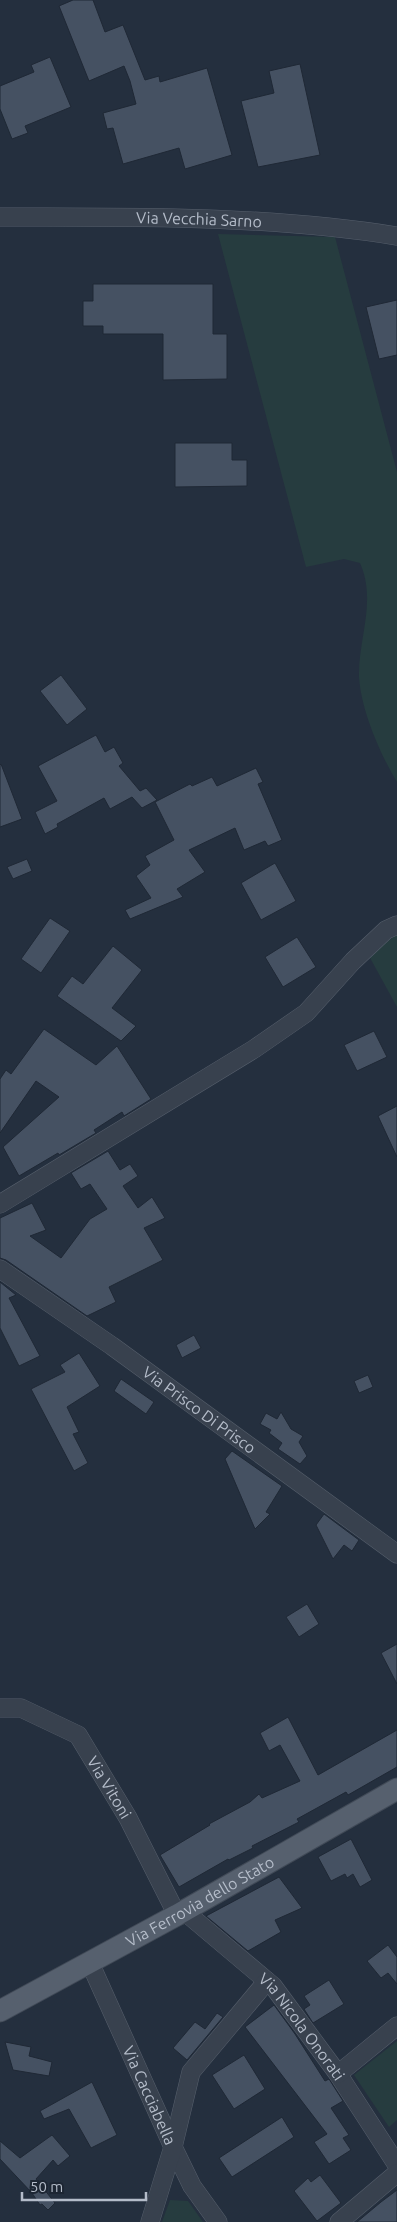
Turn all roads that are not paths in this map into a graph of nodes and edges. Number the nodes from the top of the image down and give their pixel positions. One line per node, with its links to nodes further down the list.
1 (0, 217): 2 (street, Via Vecchia Sarno)
2 (397, 236)
3 (397, 925): 4 (street)
4 (0, 1204)
5 (0, 1269): 6 (street, Via Prisco Di Prisco)
6 (397, 1554)
7 (0, 1708): 9 (street, Via Vitoni)
8 (397, 1789): 9 (main road, Via Ferrovia dello Stato)
9 (180, 1913): 10 (main road, Via Ferrovia dello Stato); 11 (street, Via Nicola Onorati)
10 (90, 1963): 12 (main road, Via Ferrovia dello Stato); 15 (street, Via Cacciabella)
11 (267, 1981): 14 (street, Via Nicola Onorati); 15 (street)
12 (0, 2011)
13 (397, 2026): 14 (street)
14 (338, 2074): 16 (street, Via Nicola Onorati)
15 (173, 2147): 18 (street); 19 (street, Via Cacciabella)
16 (397, 2165)
17 (397, 2173): 20 (street)
18 (150, 2222)
19 (218, 2222)
20 (339, 2222)

